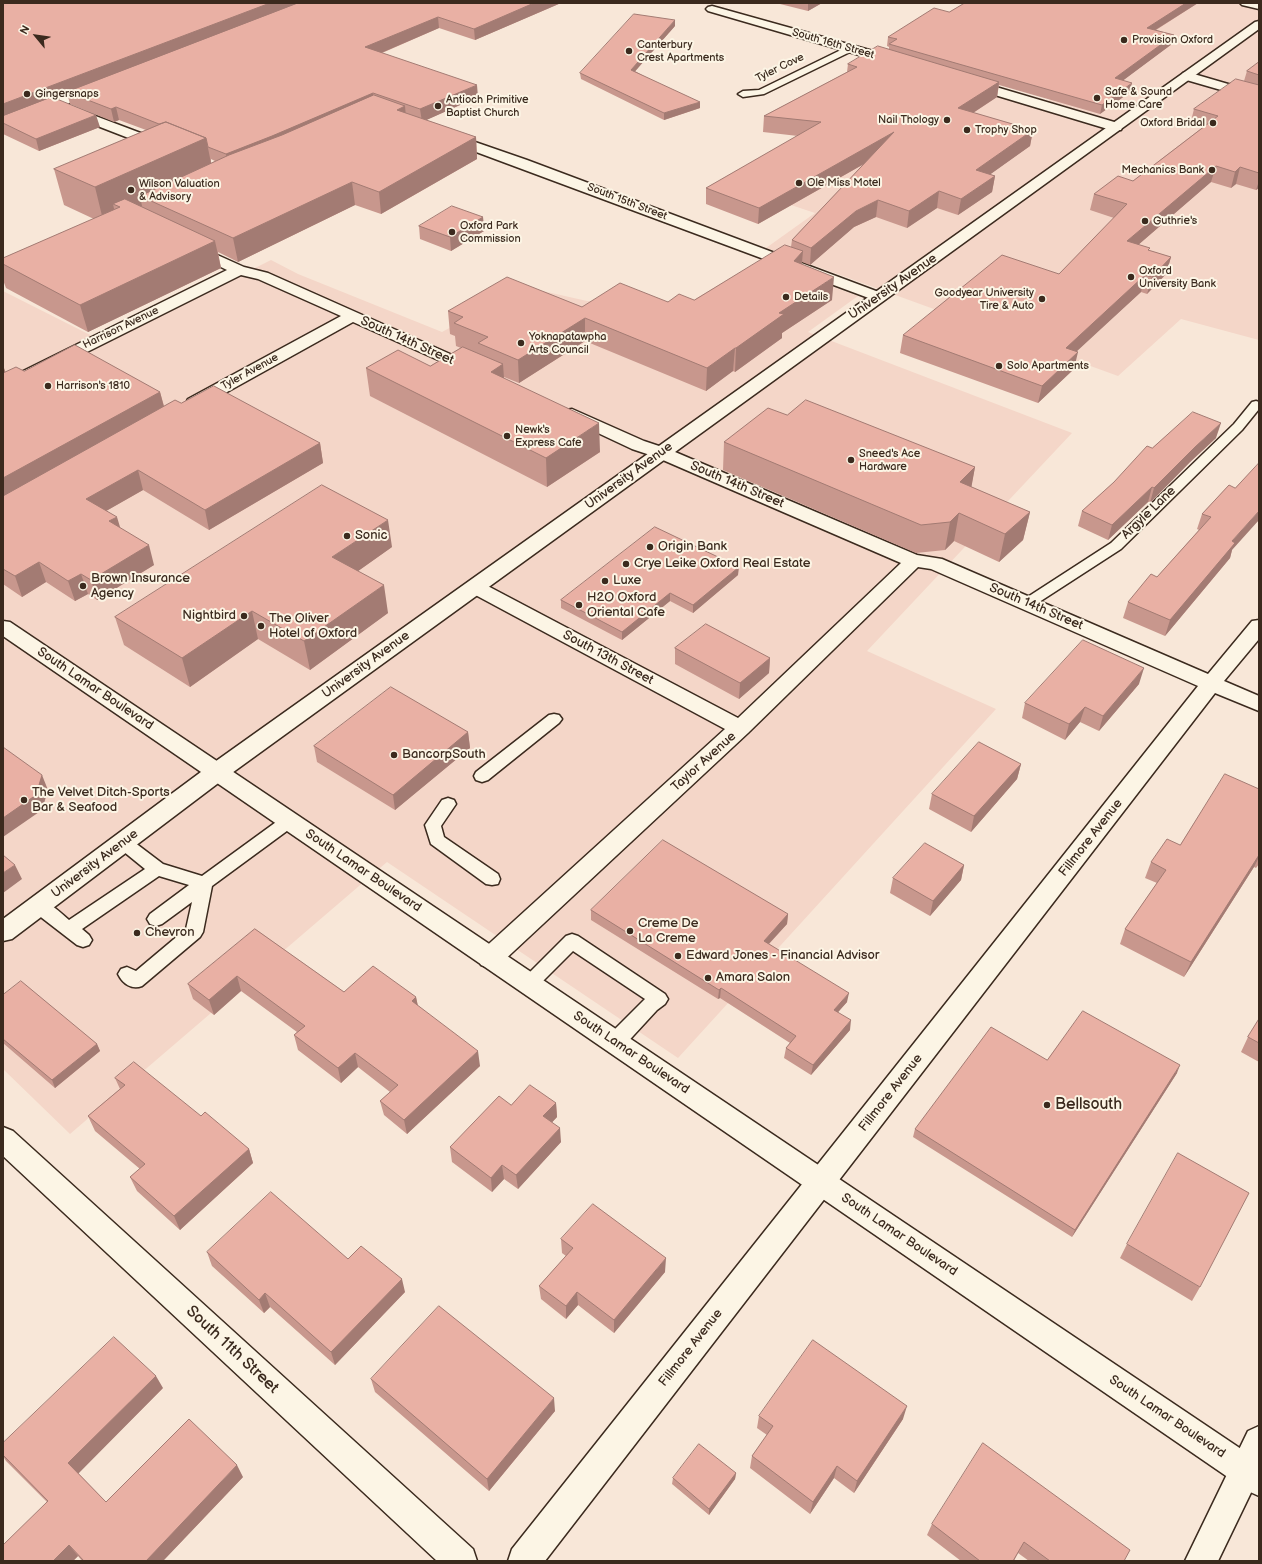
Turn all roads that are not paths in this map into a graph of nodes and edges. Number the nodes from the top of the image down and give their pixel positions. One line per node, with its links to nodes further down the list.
1 (1246, 3): 2 (street)
2 (1259, 6)
3 (712, 9): 5 (street, South 16th Street)
4 (1259, 24): 7 (street, University Avenue)
5 (849, 49): 6 (street, South 16th Street); 10 (lane, Tyler Cove)
6 (902, 63)
7 (1186, 76): 11 (street); 14 (street, University Avenue)
8 (955, 78): 14 (street)
9 (111, 82): 12 (street)
10 (742, 94)
11 (1259, 97)
12 (55, 104): 13 (street); 16 (street)
13 (3, 124)
14 (1116, 127): 19 (street, University Avenue)
15 (438, 133): 19 (street, South 15th Street)
16 (176, 152)
17 (177, 241): 18 (street, South 14th Street)
18 (239, 270): 20 (street, South 14th Street); 22 (street, Harrison Avenue)
19 (878, 298): 26 (street, University Avenue)
20 (351, 317): 21 (street, South 14th Street); 25 (street, Tyler Avenue)
21 (488, 377)
22 (3, 387)
23 (1256, 405): 29 (lane, Argyle Lane)
24 (560, 409): 26 (street, South 14th Street)
25 (179, 412)
26 (662, 453): 27 (street, South 14th Street); 28 (street, University Avenue)
27 (914, 561): 29 (street, South 14th Street); 35 (street, Taylor Avenue)
28 (475, 587): 35 (street, South 13th Street); 36 (street, University Avenue)
29 (1028, 603): 32 (street, South 14th Street)
30 (1259, 626): 32 (street, Fillmore Avenue)
31 (3, 627): 36 (street, South Lamar Boulevard)
32 (1212, 682): 33 (street, South 14th Street); 52 (street, Fillmore Avenue)
33 (1259, 704)
34 (554, 719): 37 (lane)
35 (740, 728): 47 (street, Taylor Avenue)
36 (217, 772): 39 (street, South Lamar Boulevard); 40 (street, University Avenue)
37 (482, 776)
38 (448, 804): 42 (lane)
39 (289, 821): 43 (lane); 47 (street, South Lamar Boulevard)
40 (124, 843): 41 (lane); 44 (street, University Avenue)
41 (157, 869): 43 (lane); 44 (lane)
42 (492, 879)
43 (204, 883): 45 (lane); 48 (lane)
44 (39, 906): 46 (street, University Avenue)
45 (156, 919)
46 (3, 932)
47 (490, 958): 49 (street, South Lamar Boulevard)
48 (127, 974)
49 (529, 984): 50 (street, South Lamar Boulevard); 50 (lane)
50 (615, 1042): 52 (street, South Lamar Boulevard)
51 (3, 1139): 55 (street, South 11th Street)
52 (821, 1182): 54 (street, South Lamar Boulevard); 56 (street, Fillmore Avenue)
53 (1259, 1442): 54 (street)
54 (1252, 1475): 57 (street)
55 (461, 1561)
56 (524, 1561)
57 (1201, 1561)

